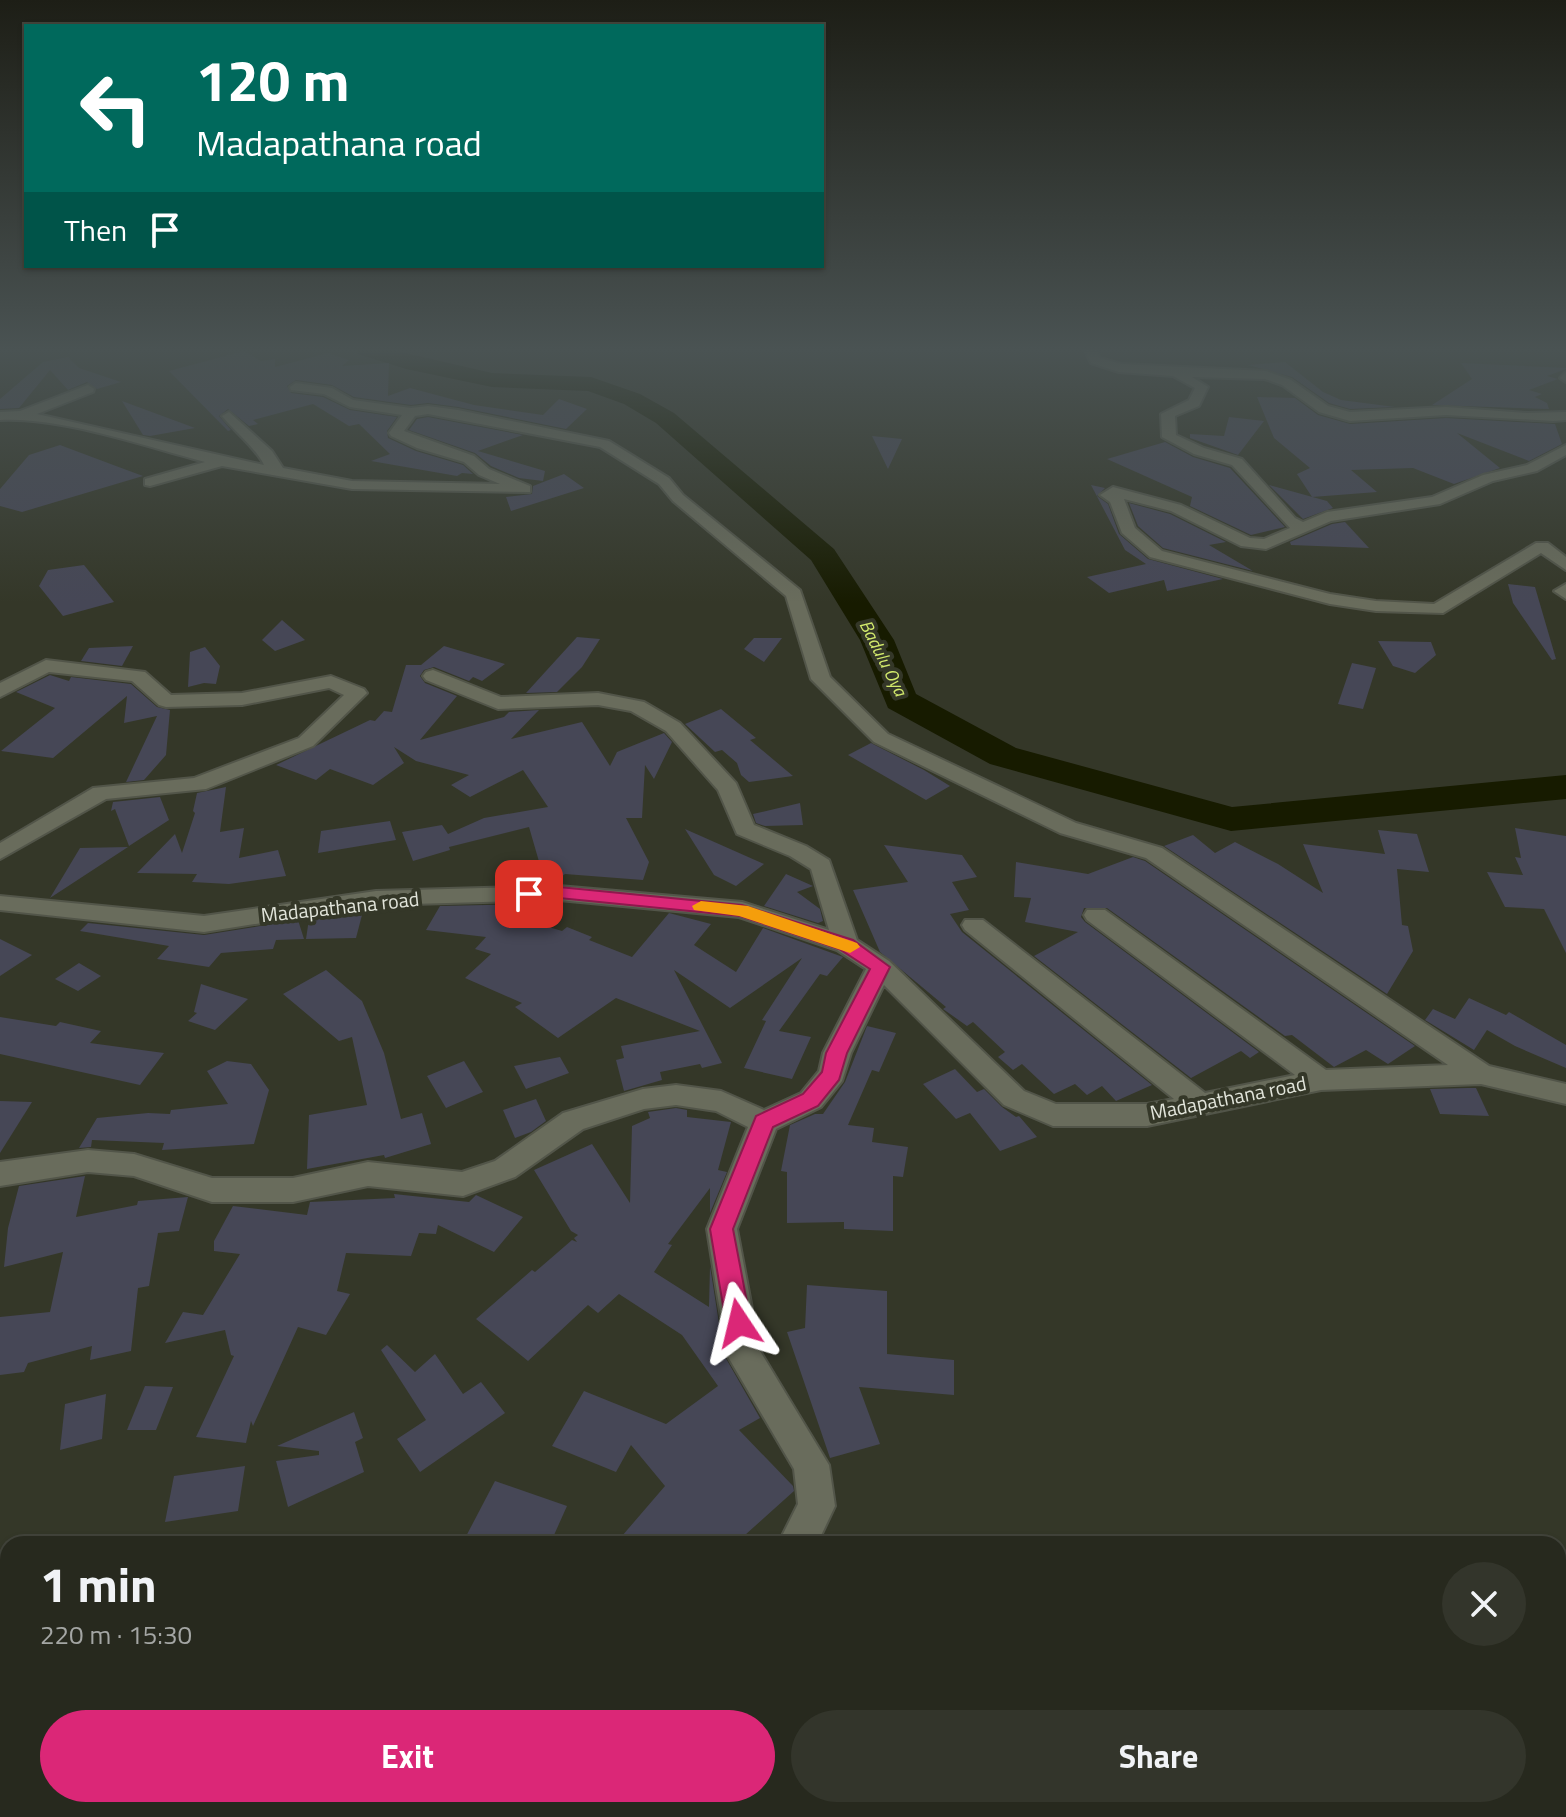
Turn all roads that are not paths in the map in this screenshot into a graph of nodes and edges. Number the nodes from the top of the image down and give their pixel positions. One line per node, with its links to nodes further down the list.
1 (102, 434): 10 (street)
2 (244, 434): 11 (street)
3 (398, 434): 7 (street)
4 (554, 434): 23 (street)
5 (1169, 434): 13 (street)
6 (215, 445): 10 (street)
7 (422, 445): 8 (street); 11 (street)
8 (386, 446)
9 (1566, 449): 13 (street)
10 (223, 462): 11 (street); 12 (street)
11 (277, 470)
12 (150, 482)
13 (1304, 529): 14 (street)
14 (1566, 565)
15 (433, 676): 21 (street)
16 (0, 691): 17 (street)
17 (0, 852)
18 (0, 903): 21 (street, Madapathana road)
19 (1096, 915): 24 (street)
20 (974, 925): 26 (street)
21 (846, 944): 22 (street, Madapathana road)
22 (880, 967): 26 (street, Madapathana road); 27 (street)
23 (1481, 1074): 24 (street, Madapathana road); 25 (street, Madapathana road)
24 (1321, 1080): 26 (street, Madapathana road)
25 (1566, 1094)
26 (1201, 1105)
27 (764, 1122): 28 (street); 29 (street)
28 (0, 1174)
29 (801, 1536)

